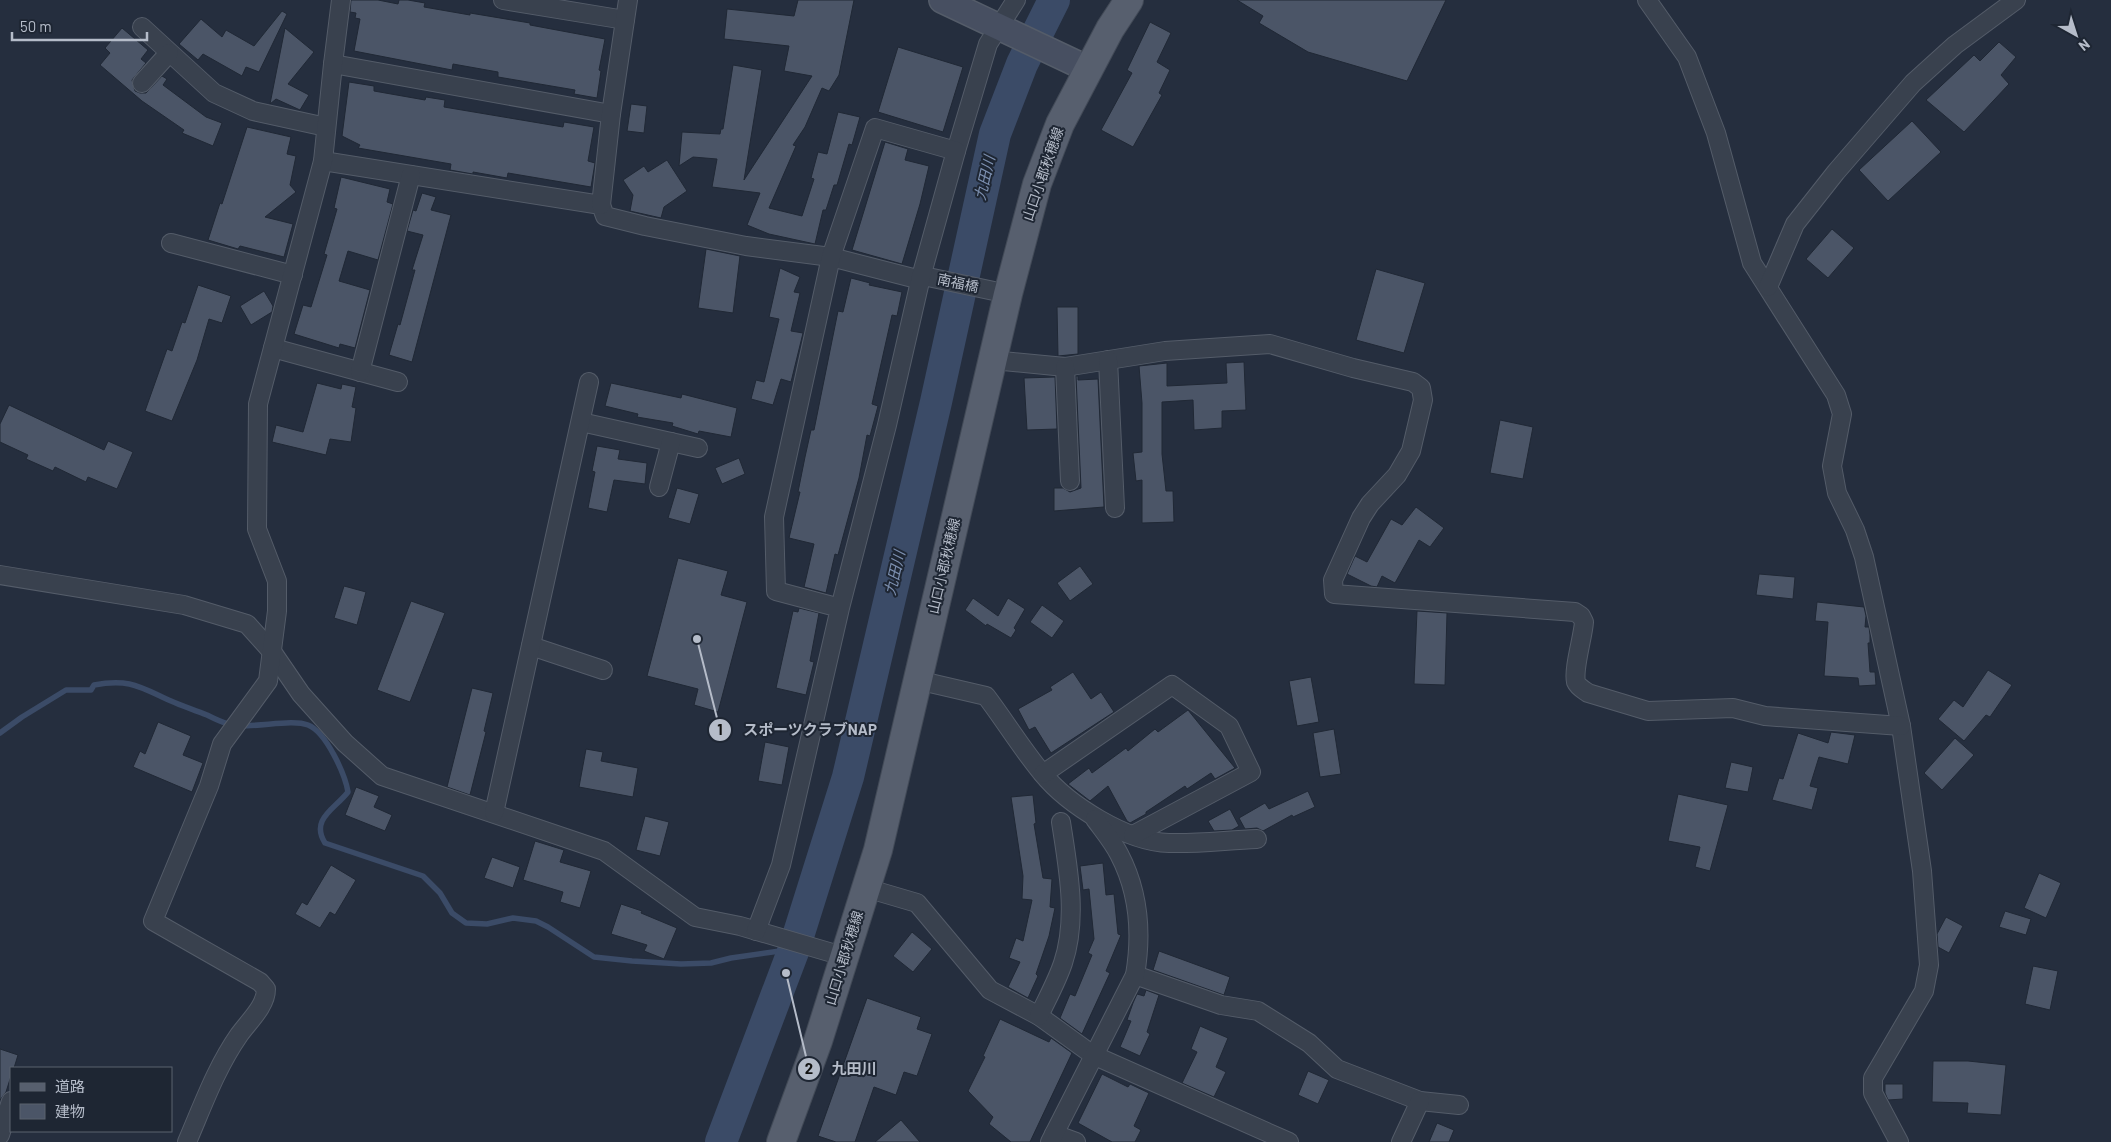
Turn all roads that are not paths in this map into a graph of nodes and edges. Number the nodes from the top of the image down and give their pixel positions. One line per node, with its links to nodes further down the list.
1 (341, 0): 13 (street)
2 (503, 0): 9 (street)
3 (628, 0): 9 (street)
4 (942, 0): 11 (street)
5 (1016, 0): 11 (street)
6 (1129, 0): 14 (main road, 山口小郡秋穂線)
7 (1647, 0): 26 (street)
8 (2016, 0): 26 (street)
9 (625, 20): 16 (street)
10 (142, 27): 12 (street)
11 (1001, 27): 14 (street); 18 (street)
12 (169, 52): 15 (street); 17 (street)
13 (332, 64): 16 (street); 17 (street)
14 (1088, 69): 27 (main road, 山口小郡秋穂線)
15 (142, 83)
16 (611, 114): 21 (street)
17 (326, 127): 19 (street)
18 (956, 151): 23 (street); 25 (street)
19 (323, 162): 20 (street); 24 (street)
20 (411, 175): 21 (street); 32 (street)
21 (602, 205): 23 (street, 南福橋)
22 (171, 243): 24 (street)
23 (831, 257): 25 (street, 南福橋); 42 (street)
24 (293, 275): 28 (street)
25 (925, 277): 27 (street, 南福橋); 42 (street)
26 (1768, 287): 47 (street)
27 (998, 292): 29 (main road, 山口小郡秋穂線)
28 (273, 348): 32 (street); 44 (street)
29 (993, 360): 31 (street); 46 (main road, 山口小郡秋穂線)
30 (1108, 360): 31 (street); 40 (street); 47 (street)
31 (1064, 367): 38 (street)
32 (360, 372): 33 (street)
33 (398, 382)
34 (589, 382): 35 (street)
35 (580, 422): 36 (street); 43 (street)
36 (671, 442): 37 (street); 39 (street)
37 (698, 448)
38 (1070, 481)
39 (659, 487)
40 (1115, 508)
41 (0, 575): 44 (street)
42 (840, 608): 55 (street)
43 (531, 646): 45 (street); 49 (street)
44 (273, 653): 49 (street); 65 (street)
45 (603, 670)
46 (917, 680): 48 (street); 54 (main road, 山口小郡秋穂線)
47 (1901, 726): 70 (street)
48 (1043, 774): 50 (street); 52 (street)
49 (494, 813): 55 (street)
50 (1093, 816): 52 (street); 57 (street)
51 (1061, 822): 58 (street)
52 (1133, 835): 53 (street)
53 (1257, 839)
54 (866, 888): 56 (main road, 山口小郡秋穂線); 58 (street)
55 (762, 933): 56 (street)
56 (836, 955): 66 (main road, 山口小郡秋穂線)
57 (1134, 975): 59 (street); 60 (street)
58 (1039, 1016): 59 (street)
59 (1093, 1054): 64 (street); 68 (street)
60 (1420, 1101): 62 (street); 69 (street)
61 (10, 1103): 63 (street)
62 (1459, 1105)
63 (0, 1135)
64 (1052, 1138): 67 (street)
65 (187, 1142)
66 (781, 1142)
67 (1076, 1142)
68 (1289, 1142)
69 (1401, 1142)
70 (1899, 1142)

